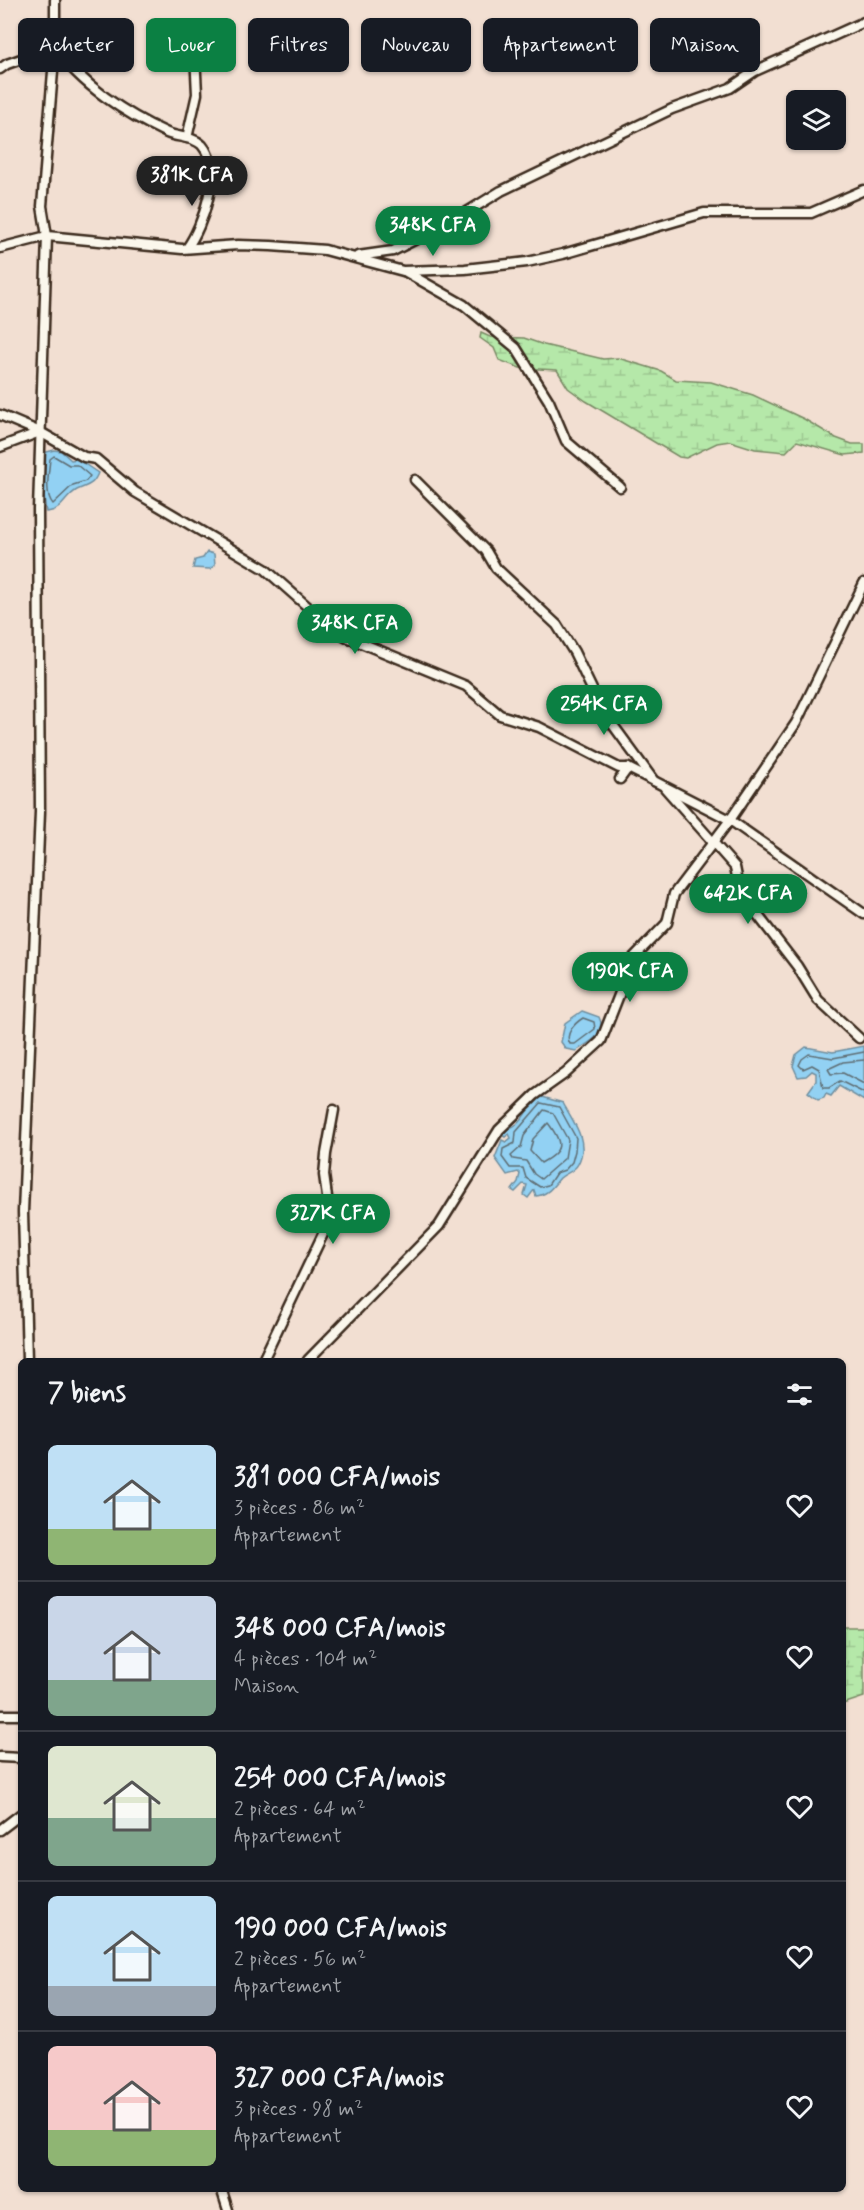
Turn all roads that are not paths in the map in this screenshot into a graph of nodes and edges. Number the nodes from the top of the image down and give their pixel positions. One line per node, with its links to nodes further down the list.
1 (55, 0): 2 (street)
2 (55, 18)
3 (864, 22): 14 (street)
4 (18, 60): 5 (street)
5 (0, 69)
6 (53, 72): 11 (street)
7 (75, 72): 9 (street)
8 (196, 72): 9 (street)
9 (187, 138): 13 (street)
10 (864, 190): 15 (street)
11 (47, 236): 12 (street); 13 (street); 17 (street)
12 (0, 248)
13 (187, 248): 14 (street)
14 (351, 256): 15 (street)
15 (403, 271): 20 (street)
16 (0, 415): 17 (street)
17 (40, 432): 18 (street); 22 (street); 31 (street)
18 (0, 447)
19 (415, 480): 24 (street)
20 (620, 487)
21 (864, 583): 26 (street)
22 (628, 768): 23 (street); 24 (street)
23 (620, 779)
24 (654, 781): 25 (street)
25 (665, 788): 26 (street); 27 (street)
26 (730, 820): 27 (street); 28 (street)
27 (713, 843): 29 (street); 33 (street)
28 (864, 914)
29 (860, 1038)
30 (334, 1110): 32 (street)
31 (27, 1358)
32 (263, 1358)
33 (310, 1358)
34 (0, 1715): 35 (street)
35 (18, 1715)
36 (0, 1757): 37 (street)
37 (18, 1758)
38 (18, 1816): 39 (street)
39 (0, 1830)
40 (222, 2192): 41 (street)
41 (228, 2210)

